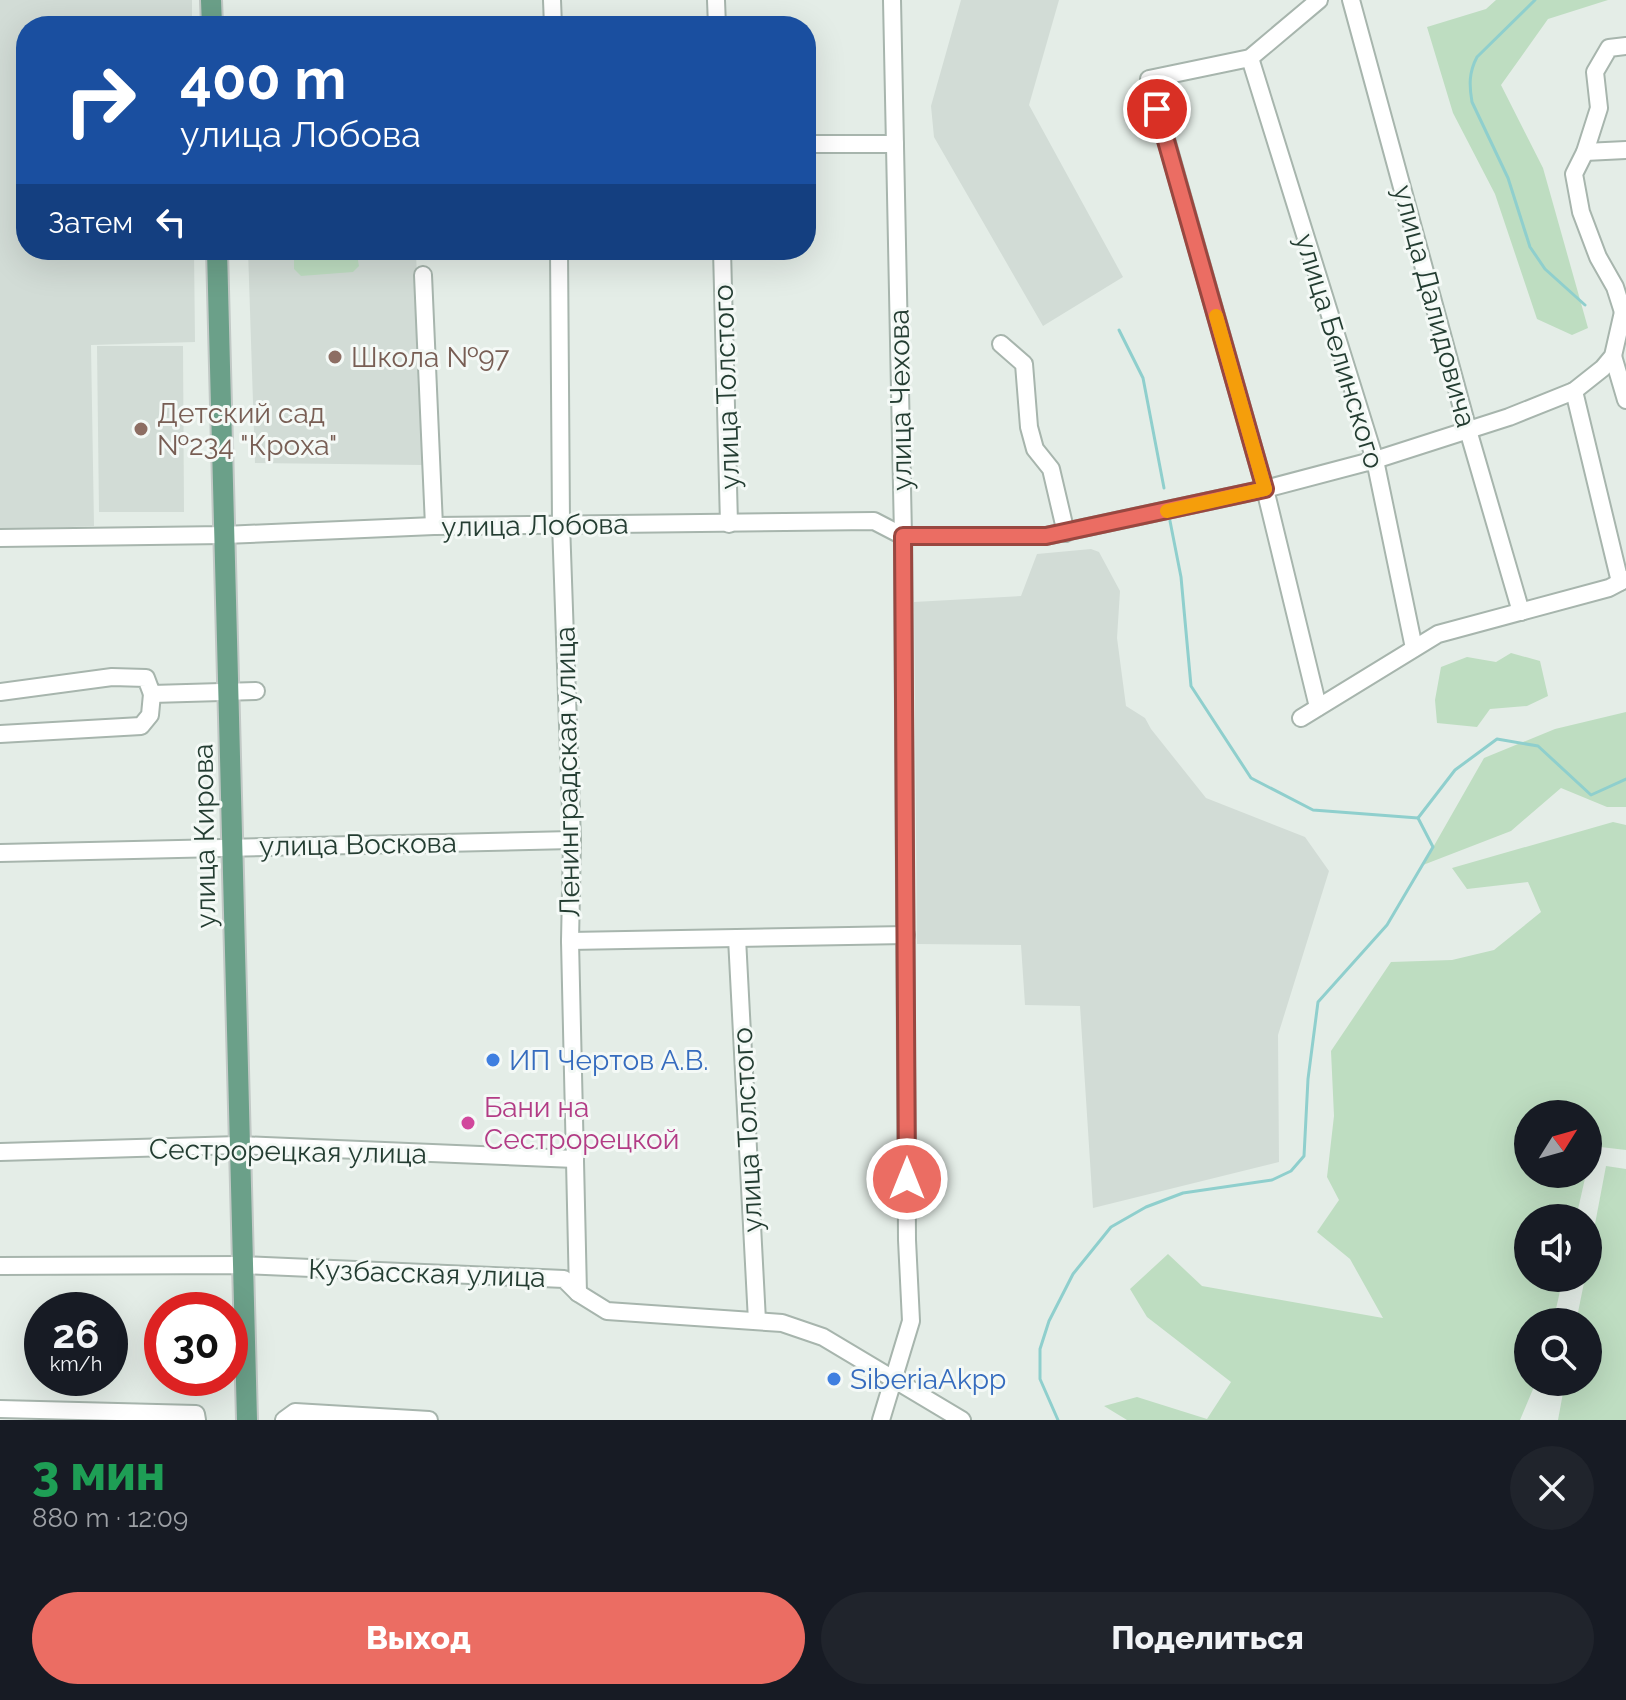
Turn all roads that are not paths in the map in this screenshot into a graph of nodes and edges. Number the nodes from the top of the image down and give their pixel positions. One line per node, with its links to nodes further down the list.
1 (892, 0): 7 (street, улица Чехова)
2 (1319, 0): 5 (street)
3 (1351, 0): 19 (street, улица Далидовича)
4 (1626, 46): 9 (street)
5 (1250, 58): 20 (street, улица Белинского); 21 (street)
6 (816, 144): 7 (street)
7 (895, 144): 27 (street, улица Чехова)
8 (1626, 150): 9 (street)
9 (1585, 152): 14 (street)
10 (217, 260): 26 (main road, улица Кирова)
11 (559, 260): 22 (street, Ленинградская улица)
12 (722, 260): 23 (street, улица Толстого)
13 (423, 275): 24 (street)
14 (1624, 310): 16 (street)
15 (1001, 344): 25 (street)
16 (1613, 356): 17 (street, улица Лобова); 18 (street)
17 (1574, 391): 19 (street, улица Лобова); 29 (street)
18 (1626, 400)
19 (1468, 430): 20 (street, улица Лобова); 30 (street, улица Далидовича)
20 (1375, 460): 21 (street, улица Лобова); 31 (street, улица Белинского)
21 (1265, 489): 25 (street, улица Лобова); 36 (street)
22 (561, 523): 23 (street, улица Лобова); 24 (street, улица Лобова); 39 (street, Ленинградская улица)
23 (729, 524): 27 (street, улица Лобова)
24 (434, 526): 26 (street, улица Лобова)
25 (1066, 533): 27 (street, улица Лобова)
26 (224, 535): 28 (street, улица Лобова); 32 (main road, улица Кирова)
27 (903, 536): 42 (street, улица Чехова)
28 (0, 538)
29 (1623, 580): 30 (street)
30 (1521, 612): 31 (street)
31 (1414, 648): 36 (street)
32 (229, 691): 33 (street); 35 (street); 40 (main road, улица Кирова)
33 (256, 691)
34 (0, 692): 35 (street)
35 (152, 694): 38 (street)
36 (1318, 707): 37 (street)
37 (1301, 718)
38 (0, 734)
39 (572, 840): 40 (street, улица Воскова); 44 (street, Ленинградская улица)
40 (233, 847): 41 (street, улица Воскова); 45 (main road, улица Кирова)
41 (0, 853)
42 (906, 935): 43 (street); 52 (street, улица Чехова)
43 (737, 938): 44 (street); 51 (street, улица Толстого)
44 (570, 941): 47 (street, Ленинградская улица)
45 (239, 1145): 46 (street, Сестрорецкая улица); 47 (street, Сестрорецкая улица); 48 (main road, улица Кирова)
46 (0, 1152)
47 (575, 1159): 50 (street, Ленинградская улица)
48 (241, 1265): 49 (street, Кузбасская улица); 50 (street, Кузбасская улица); 55 (main road, улица Кирова)
49 (0, 1266)
50 (578, 1293): 51 (street, Кузбасская улица)
51 (757, 1321): 52 (street, Кузбасская улица)
52 (894, 1381): 58 (street, улица Чехова); 59 (street, Кузбасская улица)
53 (0, 1409): 54 (street)
54 (197, 1420)
55 (247, 1420)
56 (284, 1420): 57 (street)
57 (429, 1420)
58 (881, 1420)
59 (962, 1420)

